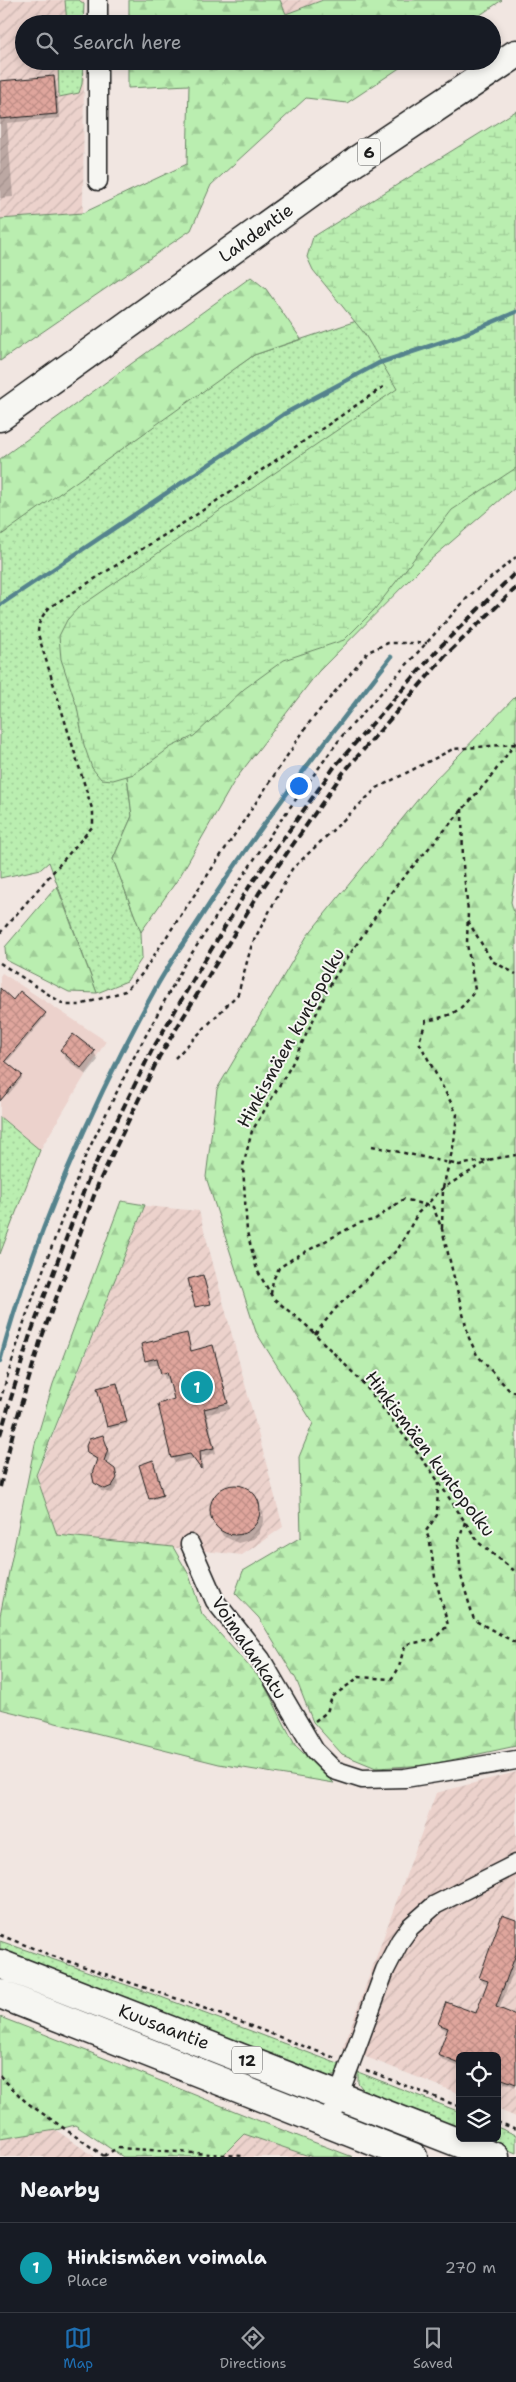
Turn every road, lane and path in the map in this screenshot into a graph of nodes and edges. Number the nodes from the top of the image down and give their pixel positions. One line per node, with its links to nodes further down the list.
1 (98, 0): 2 (street)
2 (98, 15)
3 (516, 54): 4 (main road, Lahdentie / 6)
4 (501, 64)
5 (98, 70): 7 (street)
6 (492, 70): 9 (main road, Lahdentie / 6)
7 (98, 181)
8 (382, 387): 15 (path)
9 (0, 417)
10 (516, 557): 11 (path)
11 (427, 643): 16 (path); 28 (path)
12 (515, 743): 13 (path, Hinkismäen kuntopolku); 18 (path)
13 (462, 809): 14 (path); 25 (path, Hinkismäen kuntopolku)
14 (468, 911): 17 (path); 22 (path)
15 (0, 933)
16 (0, 963)
17 (516, 974)
18 (175, 1058)
19 (372, 1146): 21 (path)
20 (516, 1154): 21 (path)
21 (492, 1159): 22 (path)
22 (443, 1188): 23 (path); 24 (path)
23 (426, 1205): 24 (path); 25 (path); 26 (path)
24 (442, 1229): 27 (path)
25 (271, 1294): 26 (path, Hinkismäen kuntopolku)
26 (315, 1334): 29 (path, Hinkismäen kuntopolku)
27 (516, 1392)
28 (0, 1401)
29 (438, 1480): 30 (path, Hinkismäen kuntopolku); 34 (path)
30 (465, 1522): 32 (path, Hinkismäen kuntopolku); 33 (path)
31 (190, 1544): 34 (street, Voimalankatu)
32 (516, 1572)
33 (516, 1643)
34 (313, 1748): 35 (street, Voimalankatu)
35 (516, 1760)
36 (516, 1864): 40 (street)
37 (0, 1935): 40 (path)
38 (0, 1964): 42 (main road, Kuusaantie / 12)
39 (0, 1994): 45 (main road, Kuusaantie / 12)
40 (350, 2064): 42 (street); 43 (path)
41 (0, 2076): 47 (path)
42 (339, 2096): 45 (street); 50 (main road, Kuusaantie / 12)
43 (456, 2105)
44 (501, 2123): 46 (path)
45 (328, 2124): 49 (main road, Kuusaantie / 12)
46 (516, 2129)
47 (104, 2156): 48 (path)
48 (242, 2156)
49 (413, 2157)
50 (495, 2157)

